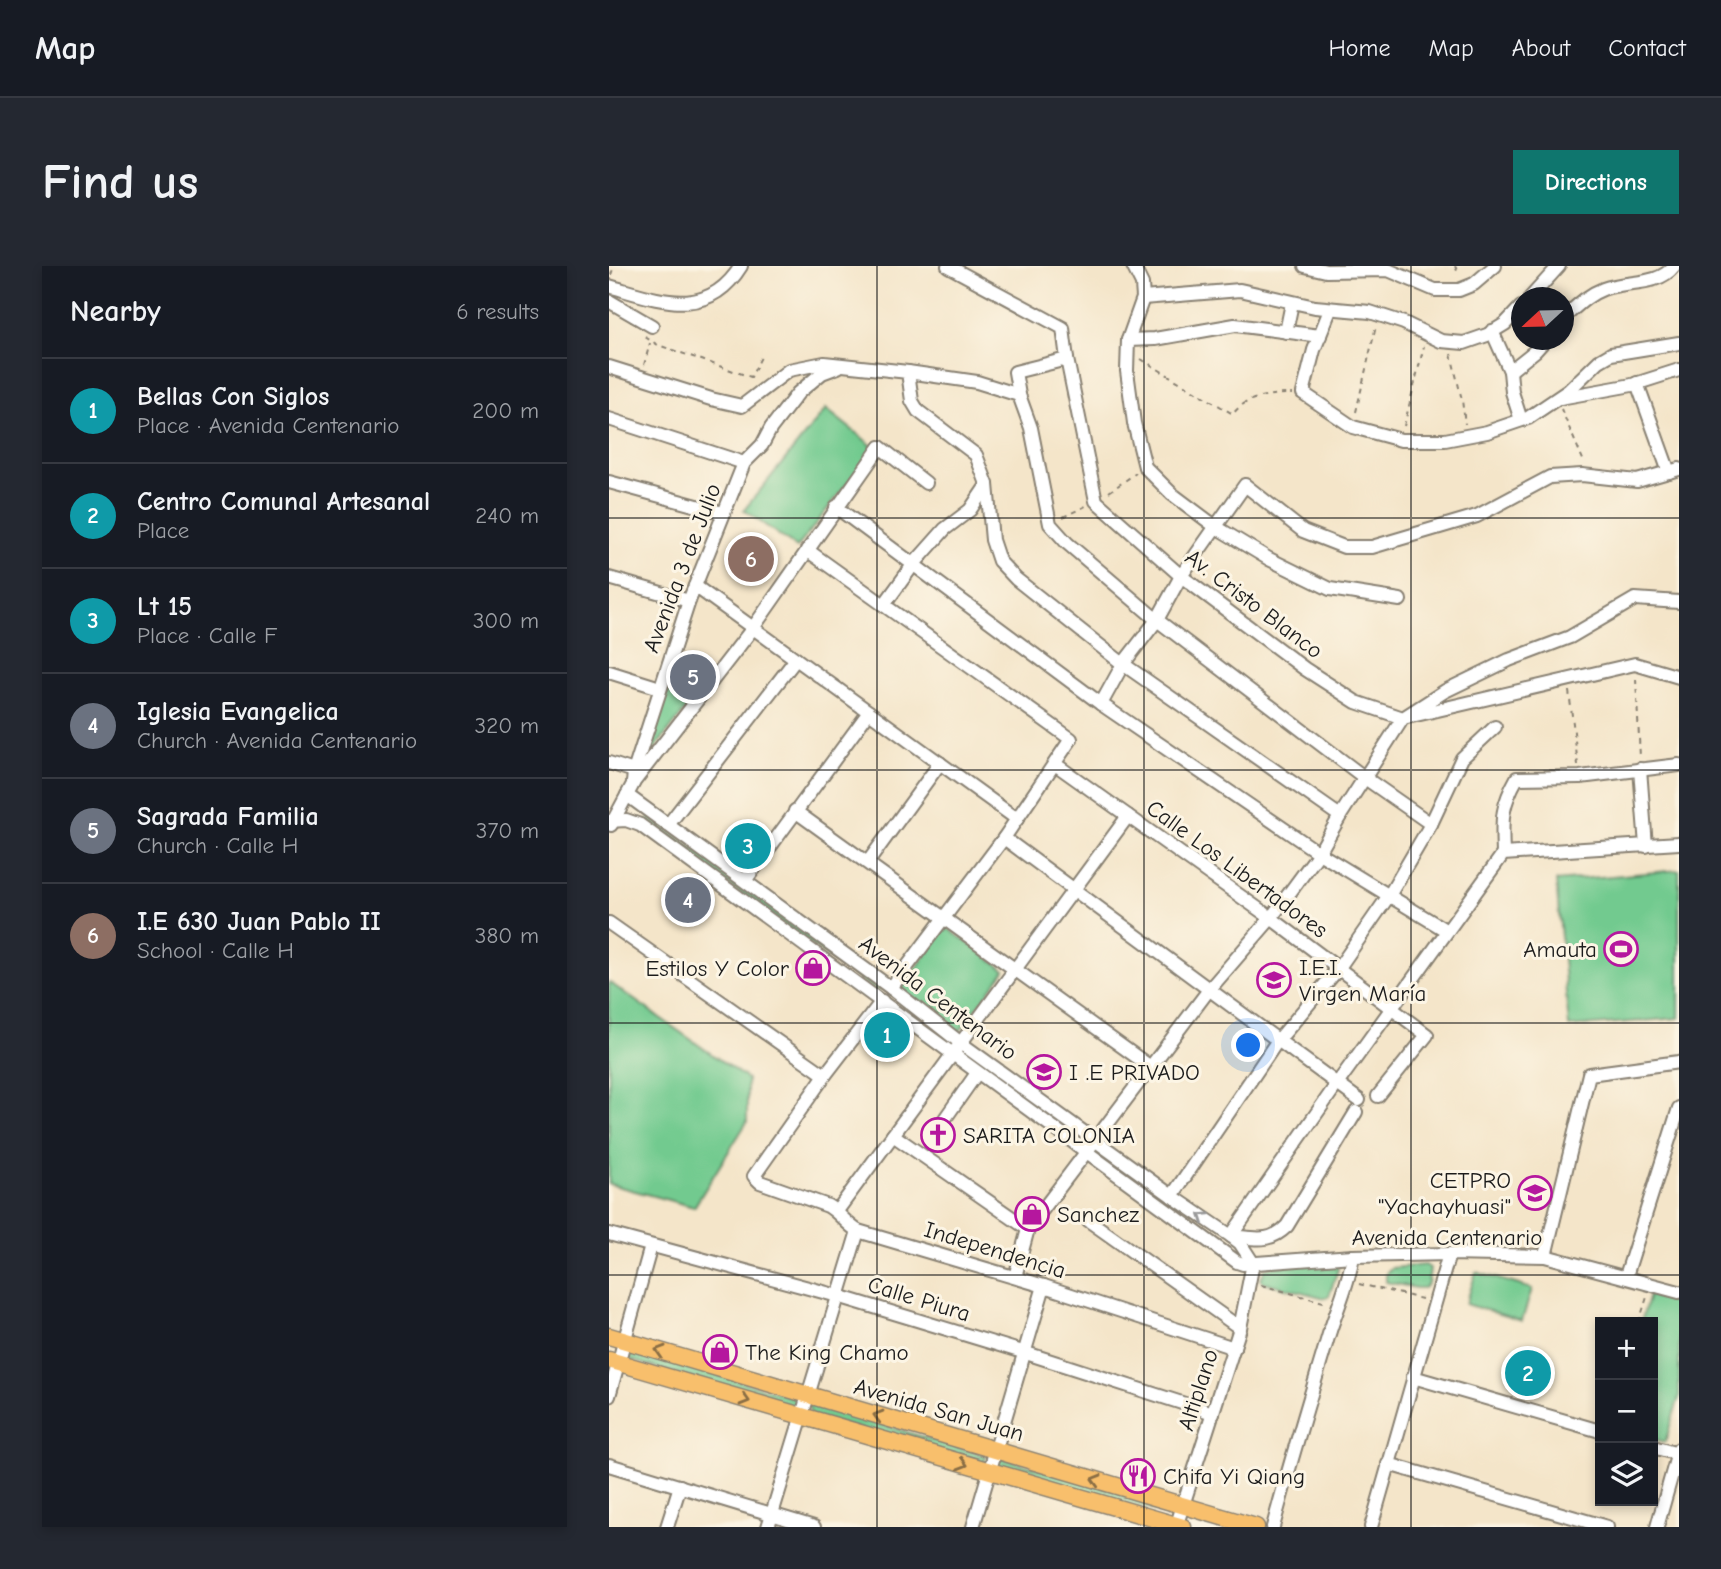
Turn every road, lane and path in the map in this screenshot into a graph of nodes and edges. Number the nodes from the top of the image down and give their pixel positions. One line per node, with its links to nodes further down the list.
1 (741, 266): 8 (street)
2 (948, 266): 28 (street, Av. Cristo Blanco)
3 (1133, 266): 10 (street)
4 (1305, 266): 5 (street)
5 (1495, 266)
6 (1559, 266): 9 (street)
7 (1674, 266): 13 (street)
8 (609, 286)
9 (1540, 287)
10 (1143, 298): 12 (street); 25 (street)
11 (609, 301): 17 (street)
12 (1292, 303): 14 (street); 19 (street)
13 (1574, 308)
14 (1330, 310): 15 (street); 21 (street)
15 (1379, 315): 20 (street); 41 (path)
16 (1511, 318): 18 (street)
17 (647, 330): 22 (path)
18 (1492, 331): 23 (street); 33 (street)
19 (1286, 332): 21 (street); 25 (street)
20 (1427, 334): 23 (street); 43 (path)
21 (1320, 336): 36 (street)
22 (650, 341): 27 (path); 34 (path)
23 (1448, 342): 42 (path)
24 (1679, 343): 38 (street)
25 (1128, 345): 36 (path); 52 (street)
26 (1536, 350): 33 (street)
27 (761, 357)
28 (1067, 359): 37 (street); 55 (street, Av. Cristo Blanco)
29 (842, 365): 32 (street); 34 (street); 44 (street, Avenida 3 de Julio)
30 (609, 367): 34 (street)
31 (1679, 370): 35 (street)
32 (908, 372): 37 (street); 49 (street)
33 (1510, 372): 40 (street)
34 (641, 376)
35 (1637, 383): 38 (street); 45 (street)
36 (1303, 393): 41 (street)
37 (1019, 395): 62 (street)
38 (1557, 398): 40 (street); 46 (path)
39 (609, 419): 44 (street)
40 (1521, 420): 42 (street)
41 (1353, 427): 43 (street)
42 (1466, 436): 43 (street)
43 (1401, 440)
44 (744, 463): 51 (street, Avenida 3 de Julio)
45 (1674, 471): 46 (street)
46 (1590, 476): 52 (street)
47 (609, 482): 51 (street)
48 (926, 483): 50 (street)
49 (987, 484): 54 (street); 65 (street)
50 (836, 507): 53 (street); 54 (street)
51 (723, 513): 57 (street, Avenida 3 de Julio)
52 (1216, 527): 55 (street); 58 (street)
53 (807, 550): 61 (street); 63 (street)
54 (913, 565): 61 (street); 71 (street)
55 (1181, 576): 62 (street); 73 (street, Av. Cristo Blanco)
56 (609, 578): 59 (street)
57 (695, 586): 59 (street, Avenida 3 de Julio); 63 (street)
58 (1400, 600)
59 (689, 601): 70 (street, Avenida 3 de Julio)
60 (1679, 602): 73 (street)
61 (884, 606): 77 (street)
62 (1157, 620): 65 (street); 81 (street)
63 (753, 628): 64 (street); 82 (street)
64 (796, 659): 72 (street); 89 (street)
65 (1123, 664): 71 (street); 85 (street)
66 (1636, 664): 68 (street); 69 (street); 79 (path)
67 (609, 672): 70 (street)
68 (1679, 677)
69 (1568, 680): 73 (street); 80 (path)
70 (660, 688): 82 (street, Avenida 3 de Julio)
71 (1101, 704): 93 (street)
72 (869, 712): 75 (street); 83 (street)
73 (1403, 718): 81 (street)
74 (1495, 727): 88 (street)
75 (940, 762): 86 (street); 95 (street)
76 (609, 763): 82 (street, Avenida Centenario)
77 (1055, 764): 84 (street, Calle Los Libertadores); 86 (street)
78 (1679, 765): 79 (street)
79 (1640, 769): 80 (street); 92 (street)
80 (1580, 777): 94 (street)
81 (1366, 778): 85 (street); 88 (street)
82 (632, 783): 87 (street, Avenida 3 de Julio); 89 (street, Avenida Centenario)
83 (795, 811): 95 (street); 96 (street)
84 (1128, 816): 97 (street); 100 (street, Calle Los Libertadores)
85 (1340, 816): 93 (street)
86 (1017, 819): 90 (street)
87 (610, 823): 107 (street, Avenida Centenario)
88 (1431, 824): 98 (street)
89 (668, 825): 96 (street, Avenida Centenario)
90 (1004, 838): 97 (street); 99 (street)
91 (1679, 843): 92 (street)
92 (1646, 846): 94 (street)
93 (1319, 853): 98 (street); 100 (street)
94 (1503, 854): 102 (street)
95 (868, 862): 99 (street)
96 (745, 881): 105 (street, Avenida Centenario)
97 (1073, 891): 103 (street); 106 (street)
98 (1390, 894): 102 (street); 104 (street)
99 (946, 918): 103 (street); 105 (street)
100 (1271, 918): 104 (street, Calle Los Libertadores); 106 (street)
101 (609, 923): 115 (street)
102 (1447, 931): 108 (street)
103 (1016, 968): 110 (street); 113 (street)
104 (1338, 969): 108 (street, Calle Los Libertadores); 109 (street)
105 (891, 988): 110 (street, Avenida Centenario)
106 (1209, 990): 109 (street); 113 (street)
107 (882, 1001): 111 (street, Avenida Centenario); 115 (street)
108 (1392, 1009): 116 (street); 117 (street, Calle Los Libertadores)
109 (1278, 1041): 116 (street); 123 (street)
110 (962, 1044): 111 (street); 121 (street, Avenida Centenario)
111 (953, 1055): 114 (street, Avenida Centenario); 120 (street)
112 (1679, 1062): 132 (street)
113 (1152, 1068): 121 (street)
114 (977, 1073): 119 (street); 122 (street, Avenida Centenario)
115 (825, 1075): 124 (street, Independencia)
116 (1338, 1084): 129 (street); 129 (street)
117 (1378, 1096)
118 (1679, 1108): 135 (street)
119 (937, 1130)
120 (893, 1135): 124 (street); 126 (street)
121 (1096, 1141): 122 (street); 123 (street, Avenida Centenario)
122 (1086, 1152): 126 (street); 134 (street, Avenida Centenario)
123 (1172, 1196): 129 (street, Avenida Centenario, one-way to 123)
124 (837, 1211): 127 (street, Independencia)
125 (1088, 1220): 146 (street)
126 (1028, 1229): 136 (street)
127 (857, 1231): 136 (street, Independencia); 142 (street)
128 (609, 1234): 130 (street, Calle Piura)
129 (1231, 1236): 134 (street, Avenida Centenario)
130 (651, 1246): 142 (street, Calle Piura); 147 (street)
131 (1449, 1254): 132 (street, Avenida Centenario); 133 (street, Avenida Centenario); 143 (street)
132 (1545, 1255): 135 (street, Avenida Centenario)
133 (1353, 1256): 134 (street, Avenida Centenario); 137 (street)
134 (1253, 1263): 138 (street, Altiplano)
135 (1626, 1276): 139 (street, Avenida Centenario)
136 (1015, 1277): 140 (street, Independencia)
137 (1348, 1281): 143 (path); 144 (street)
138 (1250, 1282): 144 (path); 146 (street, Altiplano)
139 (1651, 1284): 141 (street, Avenida Centenario); 145 (path)
140 (1044, 1286): 148 (street, Independencia); 149 (street)
141 (1679, 1292)
142 (838, 1296): 149 (street, Calle Piura); 152 (street)
143 (1434, 1302): 151 (street)
144 (1338, 1306): 171 (street)
145 (1641, 1317)
146 (1240, 1328): 148 (street, Altiplano)
147 (616, 1338): 150 (street); 152 (main road, Avenida San Juan, one-way to 147)
148 (1234, 1348): 154 (street, Altiplano)
149 (1026, 1353): 154 (street, Calle Piura); 158 (street)
150 (613, 1361): 153 (street); 155 (main road, Avenida San Juan, one-way to 155)
151 (1413, 1377): 156 (street); 160 (street)
152 (808, 1395): 155 (street); 158 (main road, Avenida San Juan, one-way to 152)
153 (609, 1396)
154 (1213, 1413): 164 (street, Altiplano)
155 (801, 1417): 162 (main road, Avenida San Juan, one-way to 162); 165 (street)
156 (1595, 1430)
157 (1658, 1448): 159 (street)
158 (997, 1451): 162 (street); 164 (main road, Avenida San Juan, one-way to 158)
159 (1678, 1452): 174 (street)
160 (1388, 1464): 172 (street); 173 (street)
161 (609, 1465): 163 (street)
162 (990, 1472): 166 (main road, Avenida San Juan); 169 (street)
163 (680, 1486): 165 (street); 167 (street)
164 (1182, 1506): 166 (street, Altiplano); 170 (main road, Avenida San Juan)
165 (770, 1521): 168 (street)
166 (1178, 1526)
167 (667, 1527)
168 (814, 1527)
169 (972, 1527)
170 (1256, 1527)
171 (1273, 1527)
172 (1371, 1527)
173 (1607, 1527)
174 (1657, 1527)

